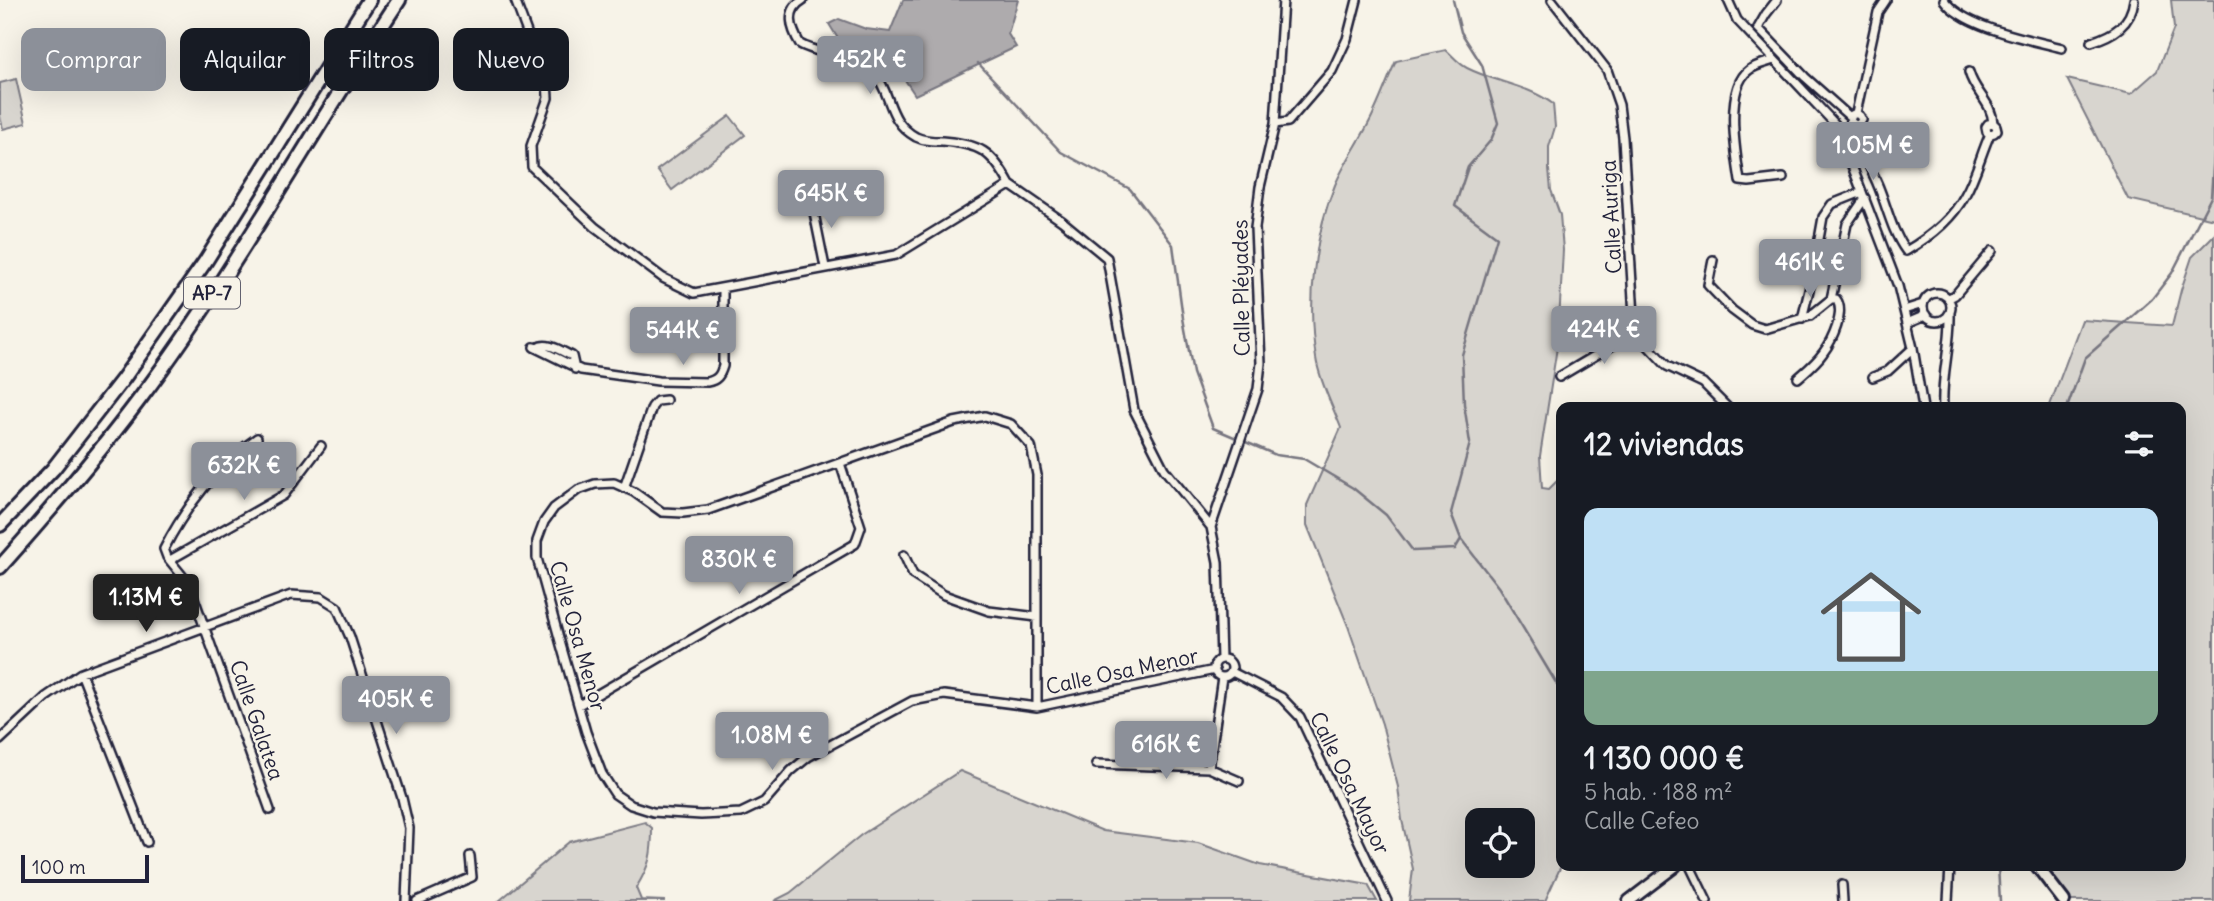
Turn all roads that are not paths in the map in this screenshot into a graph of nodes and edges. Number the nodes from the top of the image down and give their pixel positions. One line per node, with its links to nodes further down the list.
1 (369, 0): 50 (highway, AP-7)
2 (399, 0): 54 (highway, AP-7)
3 (516, 0): 27 (street)
4 (803, 0): 21 (street)
5 (1283, 0): 18 (street, Calle Pléyades)
6 (1357, 0): 18 (street)
7 (1552, 0): 36 (street, Calle Auriga)
8 (1728, 0): 15 (street)
9 (1777, 0): 17 (street)
10 (1886, 0): 17 (street)
11 (1944, 0): 14 (street)
12 (2134, 0): 13 (street)
13 (2091, 42)
14 (2062, 48)
15 (1774, 60): 19 (street); 20 (street)
16 (1969, 72): 17 (street)
17 (1853, 120): 19 (street)
18 (1275, 124): 51 (street, Calle Pléyades)
19 (1837, 128): 22 (street)
20 (1783, 178)
21 (1010, 185): 26 (street); 51 (street)
22 (1863, 195): 29 (street); 31 (street); 34 (street)
23 (811, 198): 26 (street)
24 (1992, 251): 28 (street)
25 (1713, 260): 34 (street)
26 (824, 267): 27 (street)
27 (723, 288): 37 (street)
28 (1949, 298): 30 (street); 32 (street)
29 (1831, 299): 34 (street); 41 (street)
30 (1923, 304): 31 (street); 33 (street)
31 (1904, 310): 35 (street)
32 (1950, 314): 33 (street); 45 (street)
33 (1926, 315): 35 (street)
34 (1802, 319)
35 (1907, 323): 38 (street)
36 (1635, 332): 39 (street); 43 (street)
37 (536, 348)
38 (1913, 348): 40 (street); 44 (street)
39 (1559, 377)
40 (1873, 377)
41 (1798, 378)
42 (666, 400): 49 (street)
43 (1722, 402)
44 (1922, 402)
45 (1943, 402)
46 (257, 438): 53 (street)
47 (321, 446): 53 (street)
48 (840, 463): 49 (street, Calle Osa Menor); 55 (street, Calle Osa Menor); 62 (street)
49 (625, 488): 62 (street, Calle Osa Menor)
50 (0, 525)
51 (1211, 527): 57 (street)
52 (904, 555): 55 (street)
53 (170, 560): 56 (street, Calle Galatea)
54 (0, 567)
55 (1037, 617): 63 (street, Calle Osa Menor)
56 (206, 627): 60 (street); 68 (street, Calle Galatea); 76 (street)
57 (1221, 659): 58 (street); 59 (street)
58 (1215, 670): 61 (street); 63 (street, Calle Osa Menor)
59 (1232, 672): 61 (street); 78 (street, Calle Osa Mayor)
60 (81, 673): 64 (street); 69 (street)
61 (1222, 677): 66 (street)
62 (579, 705): 63 (street, Calle Osa Menor)
63 (1037, 707)
64 (0, 740)
65 (1096, 764): 66 (street)
66 (1209, 768): 67 (street)
67 (1239, 781)
68 (270, 810)
69 (147, 842)
70 (470, 856): 77 (street)
71 (1668, 871): 79 (street)
72 (1692, 871): 80 (street)
73 (1950, 871): 82 (street)
74 (2041, 871): 83 (street)
75 (1842, 885): 81 (street)
76 (406, 901)
77 (417, 901)
78 (1387, 901)
79 (1629, 901)
80 (1707, 901)
81 (1843, 901)
82 (1948, 901)
83 (2064, 901)

